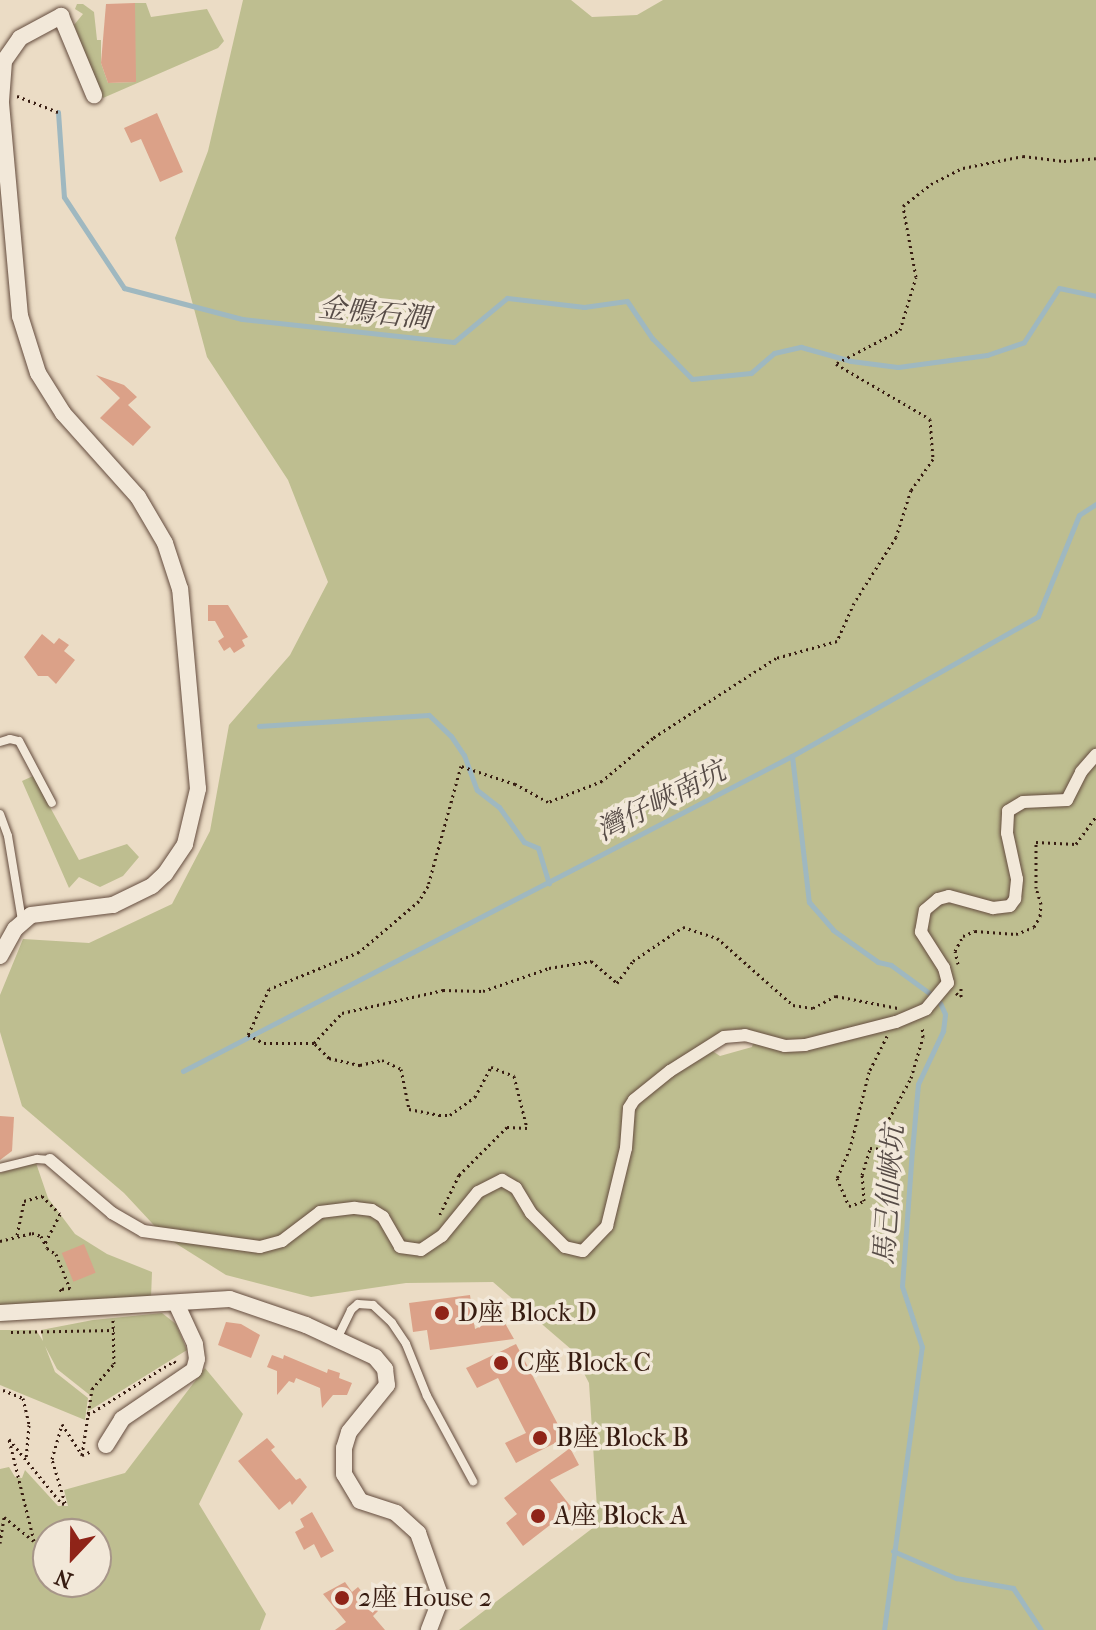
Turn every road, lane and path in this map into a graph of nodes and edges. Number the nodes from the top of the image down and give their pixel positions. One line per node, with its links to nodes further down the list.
1 (94, 95): 2 (street)
2 (1, 98): 3 (path); 9 (street)
3 (58, 112)
4 (1096, 158): 13 (path)
5 (0, 742): 7 (lane)
6 (1096, 755): 11 (street)
7 (52, 803)
8 (0, 814): 9 (lane)
9 (22, 921): 10 (street)
10 (0, 956)
11 (921, 1012): 12 (street); 12 (path); 13 (path)
12 (888, 1024): 14 (street)
13 (314, 1043): 16 (path)
14 (50, 1160): 15 (lane)
15 (0, 1168)
16 (434, 1226)
17 (17, 1235): 18 (path); 19 (path); 19 (path)
18 (0, 1241)
19 (45, 1244): 21 (path)
20 (176, 1303): 21 (street); 26 (street); 30 (street)
21 (78, 1308): 22 (street)
22 (0, 1313)
23 (112, 1313): 24 (path)
24 (114, 1330): 25 (path); 29 (path)
25 (11, 1332)
26 (337, 1339): 33 (lane); 35 (street)
27 (183, 1368): 29 (path)
28 (3, 1390): 32 (path)
29 (88, 1415): 31 (path)
30 (106, 1445): 31 (path)
31 (82, 1455): 32 (path)
32 (28, 1466): 34 (path)
33 (473, 1481)
34 (0, 1543)
35 (429, 1630)

